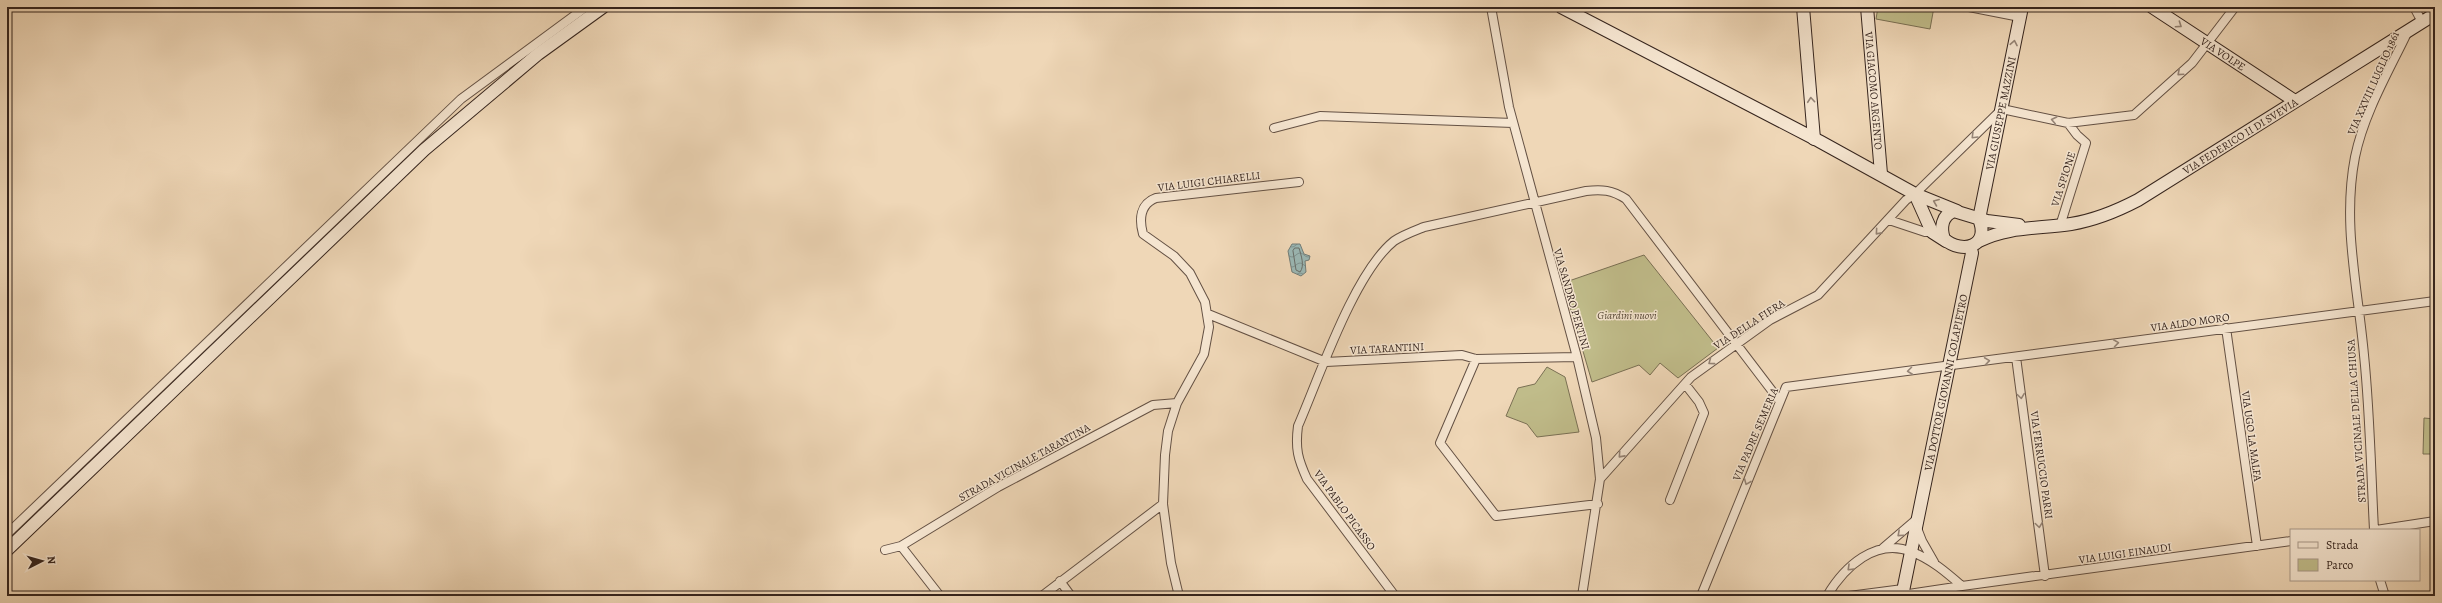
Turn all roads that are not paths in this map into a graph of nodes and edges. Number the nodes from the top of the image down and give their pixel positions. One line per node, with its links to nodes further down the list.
1 (586, 7): 55 (street)
2 (603, 7): 60 (main road)
3 (1561, 7): 21 (main road)
4 (1803, 7): 21 (main road, one-way to 4)
5 (1867, 7): 22 (main road, VIA GIACOMO ARGENTO)
6 (1969, 7): 11 (street)
7 (2152, 7): 15 (main road, VIA VOLPE, one-way to 15)
8 (2235, 7): 15 (street)
9 (2414, 7): 13 (street)
10 (1490, 8): 18 (street, VIA SANDRO PERTINI)
11 (2021, 12): 17 (main road, VIA GIUSEPPE MAZZINI, one-way to 11)
12 (2435, 14): 13 (main road, VIA FEDERICO II DI SVEVIA)
13 (2422, 22): 14 (main road, VIA FEDERICO II DI SVEVIA)
14 (2408, 30): 16 (main road, VIA FEDERICO II DI SVEVIA); 35 (street, VIA XXVIII LUGLIO 1861)
15 (2206, 43): 16 (main road, VIA VOLPE); 19 (street, one-way to 19)
16 (2295, 101): 29 (main road, VIA FEDERICO II DI SVEVIA)
17 (2002, 109): 19 (street, one-way to 17); 24 (street, VIA DELLA FIERA, one-way to 24); 27 (main road, VIA GIUSEPPE MAZZINI)
18 (1513, 123): 20 (street); 25 (street, VIA SANDRO PERTINI)
19 (2068, 123): 29 (street, VIA SPIONE)
20 (1274, 128)
21 (1814, 139): 22 (main road)
22 (1880, 174): 24 (main road)
23 (1299, 182): 36 (street, VIA LUIGI CHIARELLI)
24 (1915, 194): 26 (main road, one-way to 24); 28 (street, VIA DELLA FIERA); 31 (main road)
25 (1534, 203): 38 (street, VIA PABLO PICASSO); 39 (street, VIA SANDRO PERTINI); 42 (street, VIA PABLO PICASSO)
26 (1957, 211): 27 (main road); 32 (main road)
27 (1979, 219): 30 (main road, VIA FEDERICO II DI SVEVIA); 33 (main road)
28 (1889, 220): 31 (street); 38 (street, VIA DELLA FIERA, one-way to 38)
29 (2060, 226): 30 (main road, VIA FEDERICO II DI SVEVIA)
30 (2034, 227): 33 (main road, VIA FEDERICO II DI SVEVIA)
31 (1932, 232): 32 (main road)
32 (1946, 241): 33 (main road)
33 (1975, 244): 43 (main road, VIA DOTTOR GIOVANNI COLAPIETRO)
34 (2435, 301): 35 (street, VIA ALDO MORO)
35 (2358, 311): 37 (street, VIA ALDO MORO); 53 (street, STRADA VICINALE DELLA CHIUSA)
36 (1208, 314): 42 (street, VIA TARANTINI); 46 (street, VIA LUIGI CHIARELLI)
37 (2226, 328): 40 (street, VIA ALDO MORO, one-way to 37); 58 (street, VIA UGO LA MALFA)
38 (1735, 344): 44 (street, VIA DELLA FIERA, one-way to 44); 45 (street, VIA PABLO PICASSO)
39 (1577, 357): 41 (street, VIA TARANTINI); 47 (street, VIA SANDRO PERTINI)
40 (2016, 357): 43 (street, VIA ALDO MORO, one-way to 40); 64 (street, VIA FERRUCCIO PARRI, one-way to 64)
41 (1476, 359): 42 (street, VIA TARANTINI); 50 (street)
42 (1326, 362): 73 (street, VIA PABLO PICASSO)
43 (1948, 367): 45 (street, VIA PADRE SEMERIA, one-way to 45); 52 (main road, VIA DOTTOR GIOVANNI COLAPIETRO)
44 (1685, 384): 47 (street, VIA DELLA FIERA, one-way to 47); 48 (street)
45 (1779, 400): 75 (street, VIA PADRE SEMERIA, one-way to 75)
46 (1177, 403): 49 (street, VIA LUIGI CHIARELLI); 57 (street, STRADA VICINALE TARANTINA)
47 (1600, 479): 50 (street, VIA SANDRO PERTINI)
48 (1670, 500)
49 (1163, 504): 65 (street); 72 (street, VIA LUIGI CHIARELLI)
50 (1598, 504): 74 (street, VIA SANDRO PERTINI)
51 (2435, 521): 54 (street)
52 (1917, 522): 59 (street, one-way to 59); 62 (main road, VIA DOTTOR GIOVANNI COLAPIETRO); 63 (street)
53 (2375, 529)
54 (2382, 529)
55 (7, 534)
56 (2290, 541): 58 (street, VIA LUIGI EINAUDI)
57 (901, 546): 61 (street, STRADA VICINALE TARANTINA); 69 (street)
58 (2257, 546): 64 (street, VIA LUIGI EINAUDI)
59 (1880, 549): 62 (street); 76 (street, one-way to 76)
60 (7, 550)
61 (885, 550)
62 (1911, 551): 63 (street); 68 (main road, VIA DOTTOR GIOVANNI COLAPIETRO)
63 (1936, 564): 67 (street)
64 (2045, 576): 67 (street, VIA LUIGI EINAUDI)
65 (1060, 581): 70 (street); 71 (street)
66 (2380, 581): 78 (street)
67 (1962, 586): 68 (street, VIA LUIGI EINAUDI)
68 (1902, 593): 77 (street, VIA LUIGI EINAUDI)
69 (940, 596)
70 (1042, 596)
71 (1071, 596)
72 (1179, 596)
73 (1396, 596)
74 (1582, 596)
75 (1701, 596)
76 (1827, 596)
77 (1849, 596)
78 (2385, 596)

